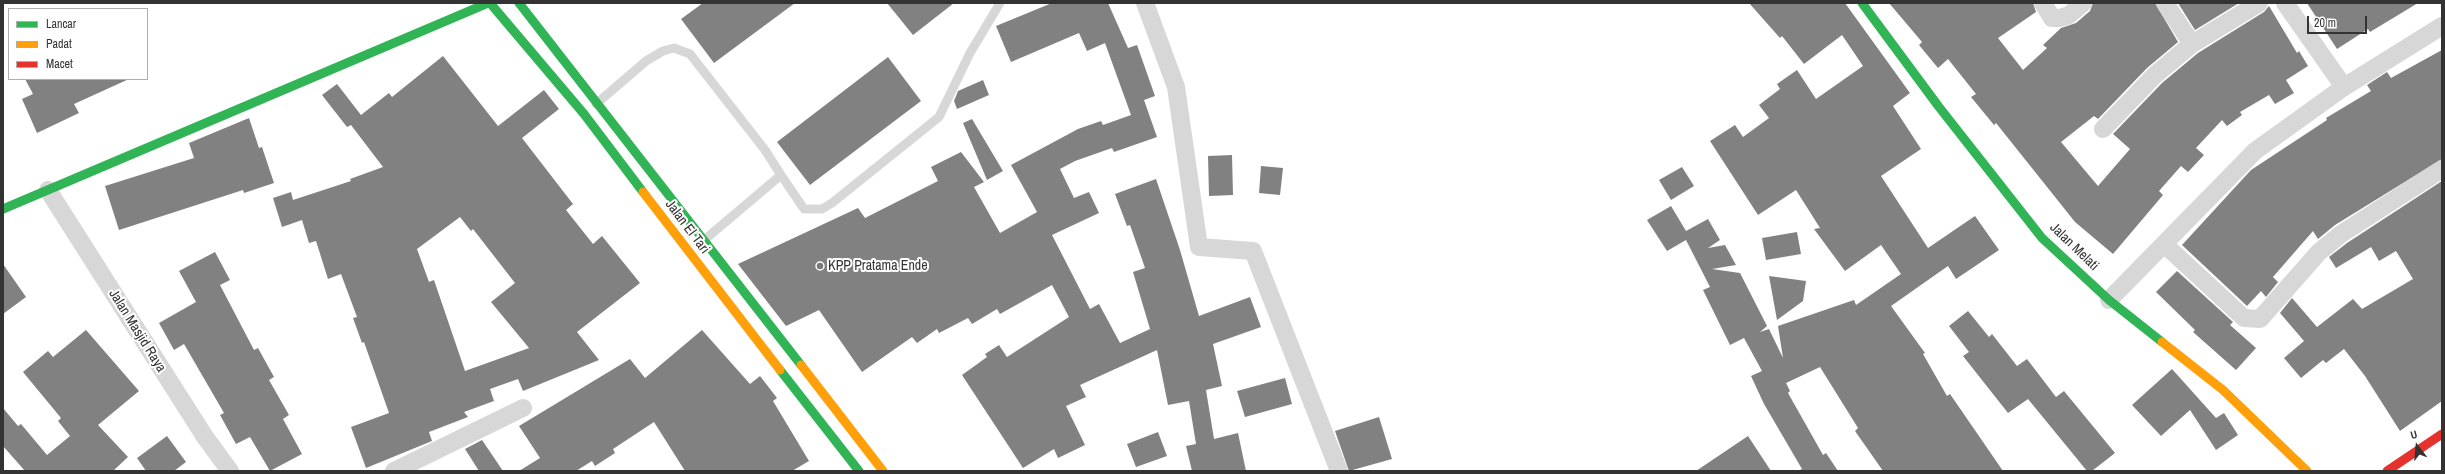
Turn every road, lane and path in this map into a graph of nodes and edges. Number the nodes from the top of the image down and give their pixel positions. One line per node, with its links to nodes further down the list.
1 (489, 3): 18 (main road); 27 (main road, Jalan El Tari)
2 (519, 3): 14 (main road, Jalan El Tari)
3 (1000, 3): 17 (lane)
4 (1145, 3): 29 (street)
5 (1862, 3): 22 (main road, Jalan Melati)
6 (2043, 3): 7 (street)
7 (2083, 3)
8 (2165, 3): 12 (street)
9 (2259, 3): 12 (street)
10 (2285, 3): 13 (street)
11 (2442, 26): 13 (street)
12 (2192, 44): 15 (street)
13 (2344, 87): 21 (street)
14 (596, 104): 17 (lane); 20 (main road, Jalan El Tari)
15 (2103, 129)
16 (2442, 169): 21 (street)
17 (781, 175): 20 (lane)
18 (48, 190): 19 (main road); 25 (street, Jalan Masjid Raya)
19 (3, 209)
20 (703, 241): 28 (main road, Jalan El Tari)
21 (2164, 244): 22 (street)
22 (2109, 300): 30 (main road, Jalan Melati)
23 (523, 408): 26 (street)
24 (2442, 434): 31 (main road)
25 (230, 471)
26 (394, 471)
27 (859, 471)
28 (883, 471)
29 (1339, 471)
30 (2307, 471)
31 (2387, 471)

